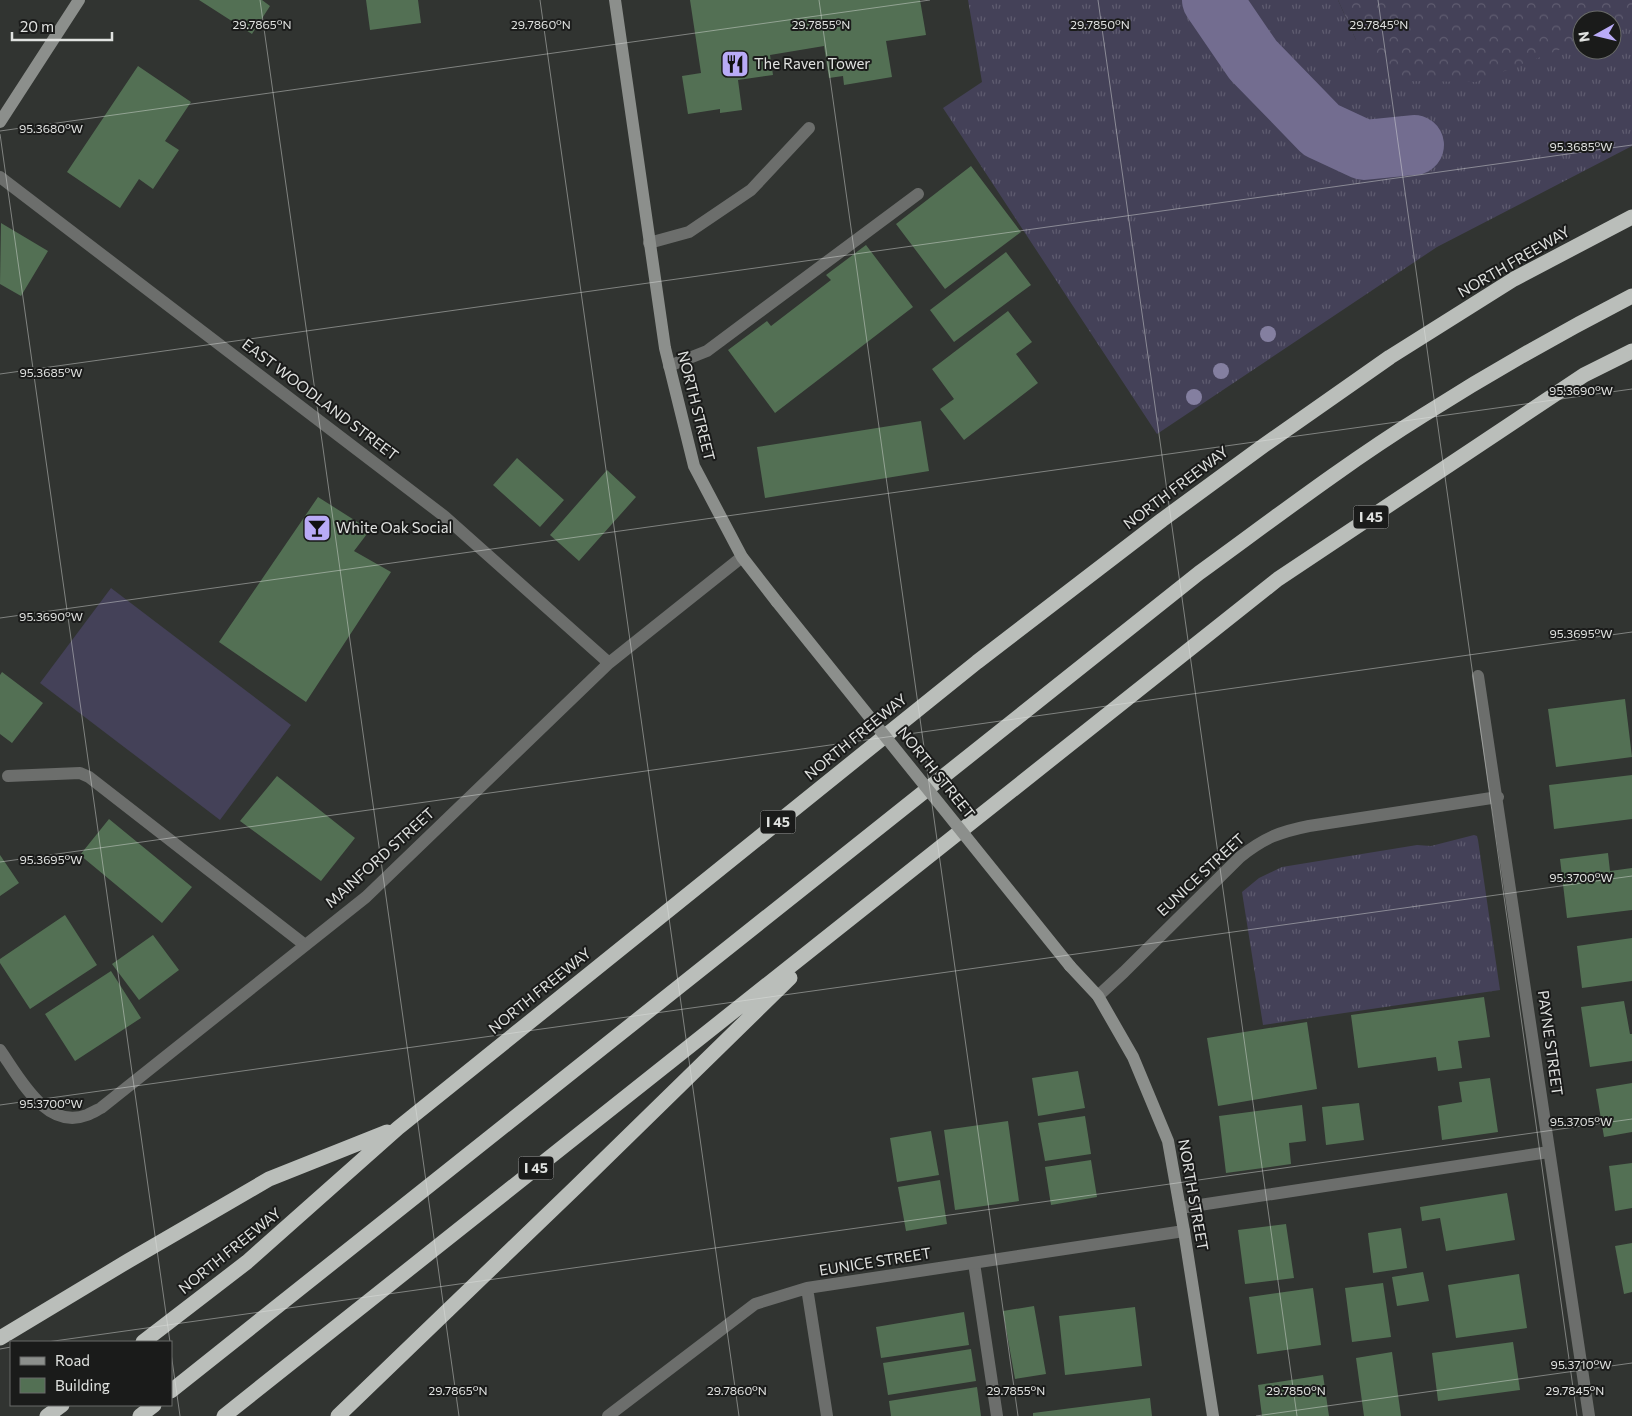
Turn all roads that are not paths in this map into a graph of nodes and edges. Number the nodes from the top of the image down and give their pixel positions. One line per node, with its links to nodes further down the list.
1 (79, 0): 3 (street)
2 (615, 0): 8 (street, NORTH STREET)
3 (0, 122)
4 (809, 128): 8 (street)
5 (0, 176): 13 (street, EAST WOODLAND STREET)
6 (918, 194): 11 (street)
7 (1632, 216): 21 (highway, NORTH FREEWAY / I 45)
8 (649, 243): 11 (street, NORTH STREET)
9 (1632, 296): 29 (highway)
10 (1632, 351): 17 (highway, I 45)
11 (669, 366): 12 (street, NORTH STREET)
12 (742, 556): 13 (street, MAINFORD STREET); 19 (street, NORTH STREET, bridge)
13 (609, 663): 18 (street, MAINFORD STREET)
14 (1478, 676): 16 (street, PAYNE STREET)
15 (8, 776): 18 (street)
16 (1498, 797): 19 (street, EUNICE STREET); 22 (street, PAYNE STREET)
17 (848, 921): 34 (highway, I 45); 35 (highway)
18 (305, 945): 20 (street, MAINFORD STREET)
19 (1098, 996): 23 (street, NORTH STREET)
20 (0, 1050)
21 (398, 1128): 27 (highway); 28 (highway, NORTH FREEWAY / I 45)
22 (1549, 1152): 23 (street); 40 (street, PAYNE STREET)
23 (1180, 1208): 24 (street, NORTH STREET)
24 (1184, 1231): 25 (street, EUNICE STREET); 39 (street, NORTH STREET)
25 (974, 1263): 26 (street, EUNICE STREET); 38 (street)
26 (807, 1288): 36 (street, EUNICE STREET); 37 (street)
27 (0, 1338)
28 (144, 1341)
29 (172, 1390)
30 (61, 1406): 32 (highway)
31 (153, 1406): 33 (highway)
32 (47, 1416)
33 (140, 1416)
34 (224, 1416)
35 (338, 1416)
36 (608, 1416)
37 (827, 1416)
38 (997, 1416)
39 (1212, 1416)
40 (1589, 1416)

